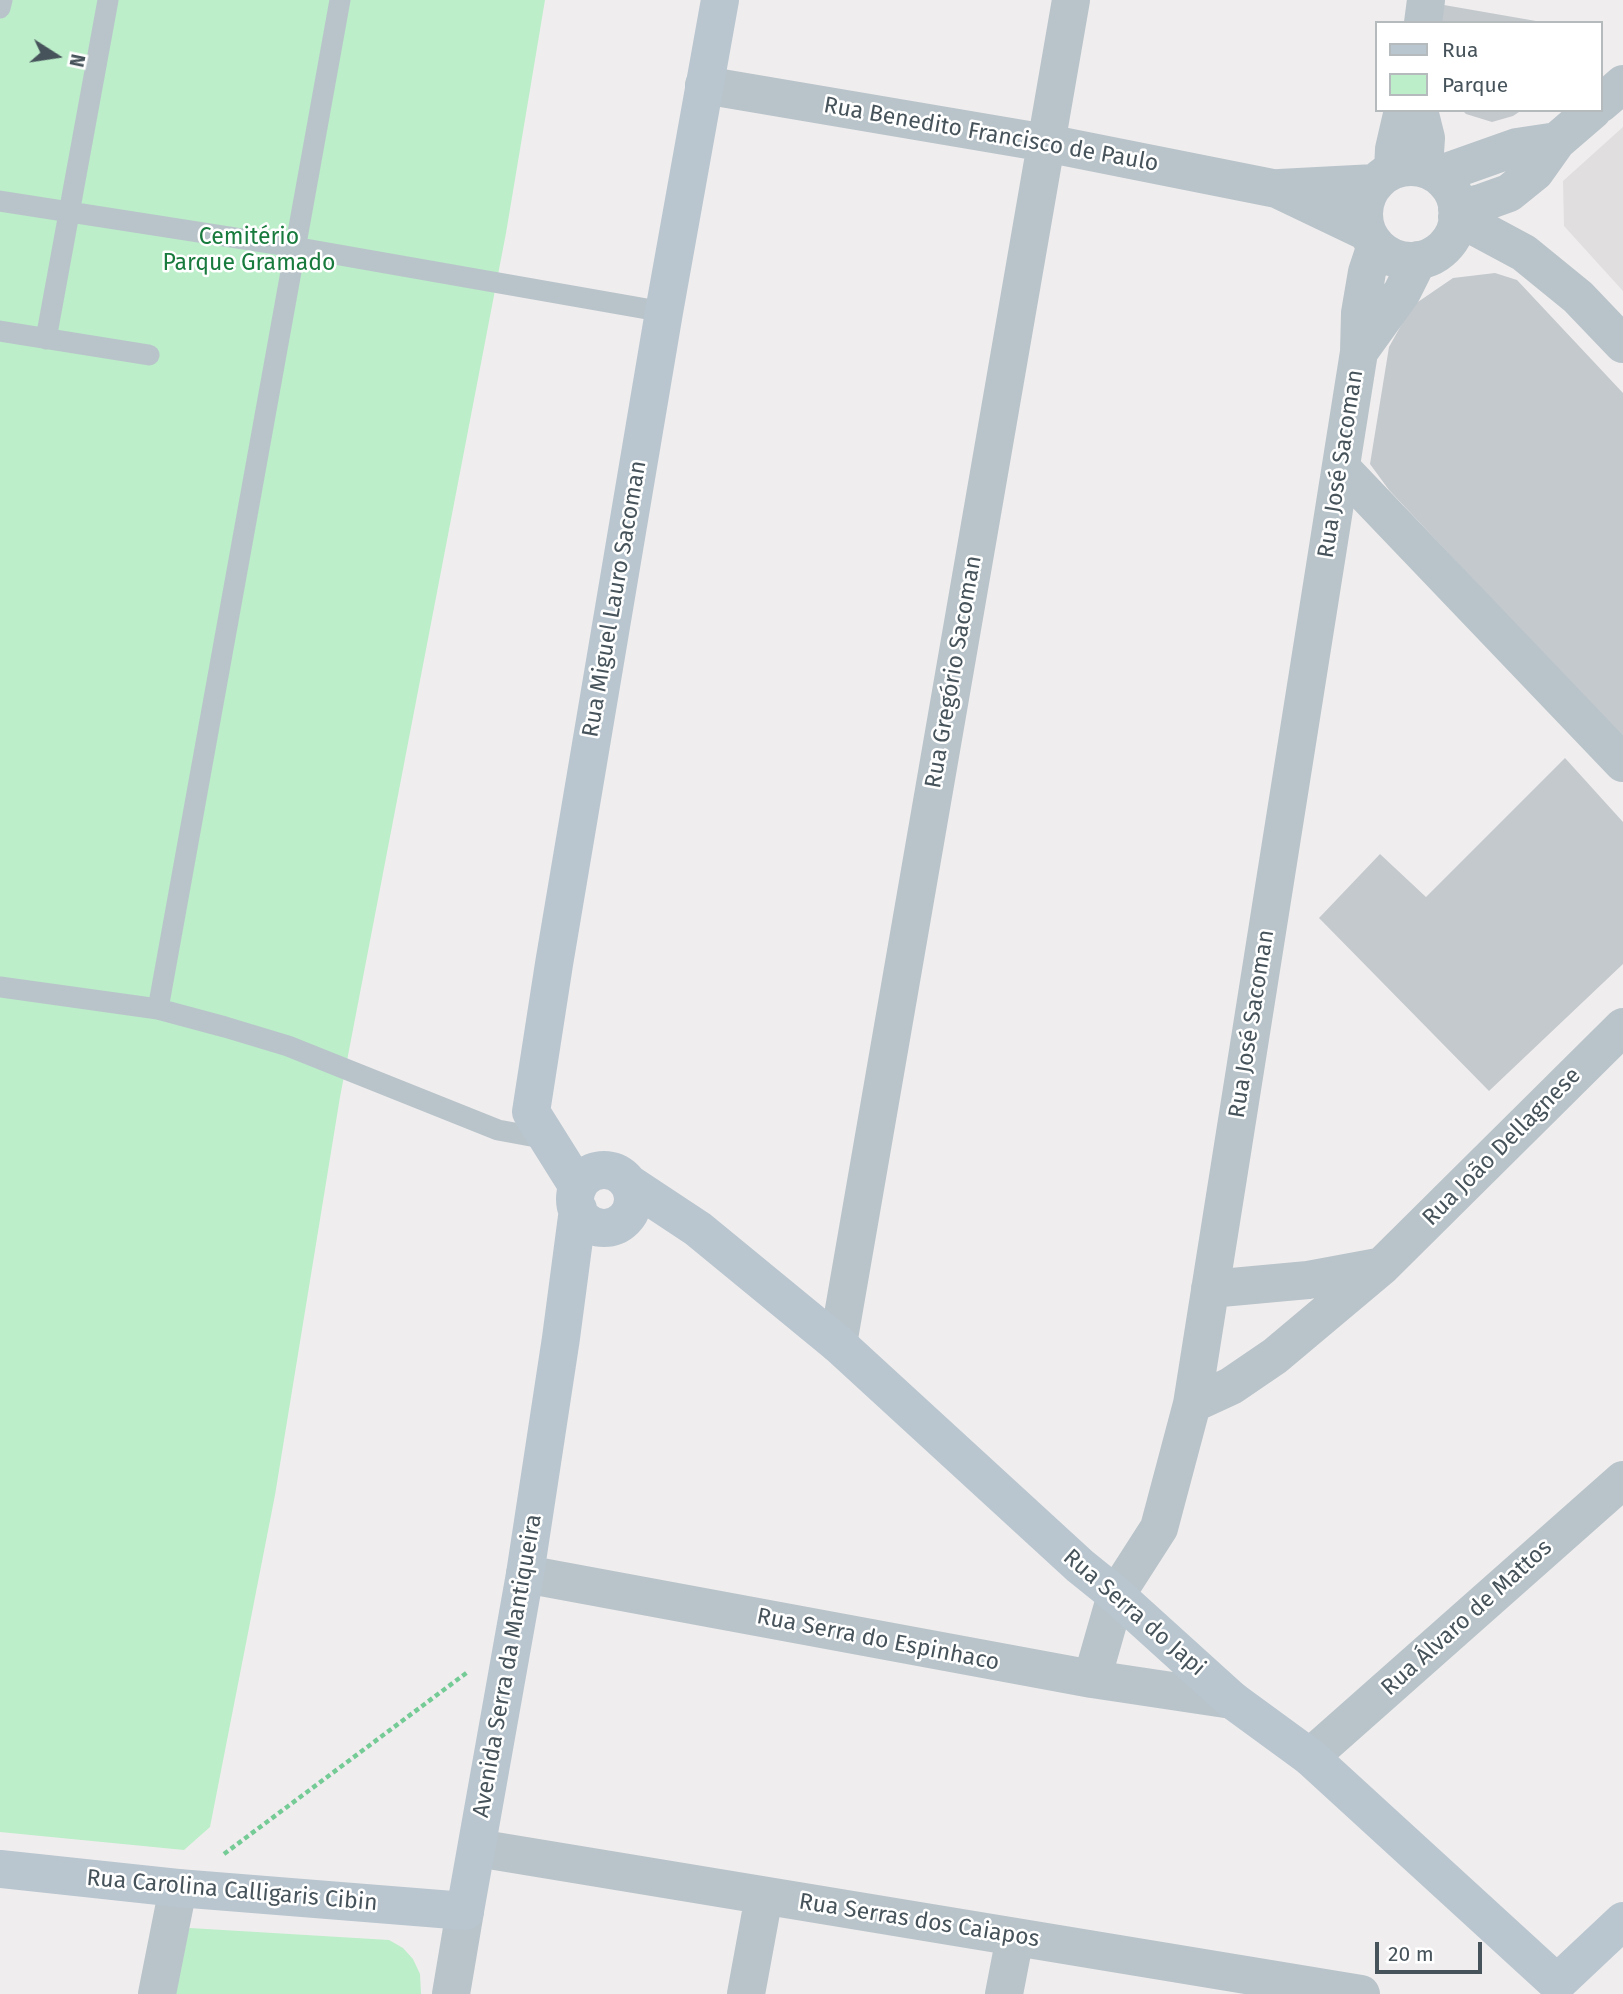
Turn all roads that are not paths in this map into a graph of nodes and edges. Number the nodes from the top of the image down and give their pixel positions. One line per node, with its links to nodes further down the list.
1 (2, 0): 7 (lane)
2 (108, 0): 20 (lane)
3 (340, 0): 23 (lane)
4 (720, 0): 10 (street, Rua Miguel Lauro Sacoman)
5 (1071, 0): 16 (street, Rua Gregório Sacoman)
6 (1426, 0): 8 (street)
7 (0, 8)
8 (1423, 21)
9 (1623, 83): 11 (street)
10 (704, 85): 16 (street, Rua Benedito Francisco de Paulo); 25 (street, Rua Miguel Lauro Sacoman)
11 (1602, 102)
12 (1403, 112): 17 (street)
13 (1420, 112): 17 (street)
14 (1591, 112): 15 (street)
15 (1558, 141): 17 (street, Rua Benedito Francisco de Paulo); 21 (street)
16 (1046, 143): 18 (street, Rua Benedito Francisco de Paulo); 44 (street, Rua Gregório Sacoman)
17 (1408, 174): 18 (street, Rua Benedito Francisco de Paulo); 21 (street); 22 (street)
18 (1277, 188): 22 (street, Rua Benedito Francisco de Paulo)
19 (0, 201): 20 (lane)
20 (69, 212): 23 (lane); 27 (lane)
21 (1457, 213): 24 (street); 28 (street)
22 (1372, 239): 24 (street); 29 (street, Rua José Sacoman)
23 (294, 247): 25 (lane); 34 (lane)
24 (1418, 260): 29 (street, Rua José Sacoman)
25 (664, 312): 36 (street, Rua Miguel Lauro Sacoman)
26 (0, 331): 27 (lane)
27 (46, 339): 30 (lane)
28 (1623, 344)
29 (1359, 352): 31 (street, Rua José Sacoman)
30 (149, 355)
31 (1341, 468): 32 (street); 42 (street, Rua José Sacoman)
32 (1623, 763)
33 (0, 986): 34 (lane)
34 (158, 1009): 36 (lane)
35 (1623, 1027): 41 (street, Rua João Dellagnese)
36 (547, 1139): 38 (street, Rua Miguel Lauro Sacoman)
37 (627, 1182): 38 (street); 39 (street); 40 (street, Rua Serra do Japi)
38 (578, 1198): 39 (street); 43 (street, Avenida Serra da Mantiqueira)
39 (618, 1223): 40 (street); 43 (street, Avenida Serra da Mantiqueira)
40 (698, 1229): 44 (street, Rua Serra do Japi)
41 (1381, 1267): 42 (street); 45 (street, Rua João Dellagnese)
42 (1210, 1289): 45 (street, Rua José Sacoman)
43 (561, 1338): 47 (street, Avenida Serra da Mantiqueira)
44 (838, 1344): 48 (street, Rua Serra do Japi)
45 (1192, 1404): 48 (street, Rua José Sacoman)
46 (1623, 1480): 51 (street, Rua Álvaro de Mattos)
47 (525, 1574): 49 (street, Rua Serra do Espinhaco); 52 (street, Avenida Serra da Mantiqueira)
48 (1116, 1595): 49 (street, Rua José Sacoman); 50 (street, Rua Serra do Japi)
49 (1092, 1679): 50 (street, Rua Serra do Espinhaco)
50 (1232, 1700): 51 (street, Rua Serra do Japi)
51 (1310, 1757): 60 (street, Rua Serra do Japi)
52 (477, 1848): 55 (street, Rua Serras dos Caiapos); 56 (street, Avenida Serra da Mantiqueira)
53 (0, 1869): 54 (street, Rua Carolina Calligaris Cibin)
54 (178, 1888): 56 (street, Rua Carolina Calligaris Cibin); 61 (street)
55 (764, 1896): 58 (street, Rua Serras dos Caiapos); 63 (street)
56 (465, 1911): 62 (street, Avenida Serra da Mantiqueira)
57 (1623, 1921): 60 (street)
58 (1015, 1937): 59 (street, Rua Serras dos Caiapos); 64 (street)
59 (1263, 1986): 65 (street, Rua Serras dos Caiapos)
60 (1557, 1990)
61 (157, 1994)
62 (451, 1994)
63 (746, 1994)
64 (1004, 1994)
65 (1361, 1994)

